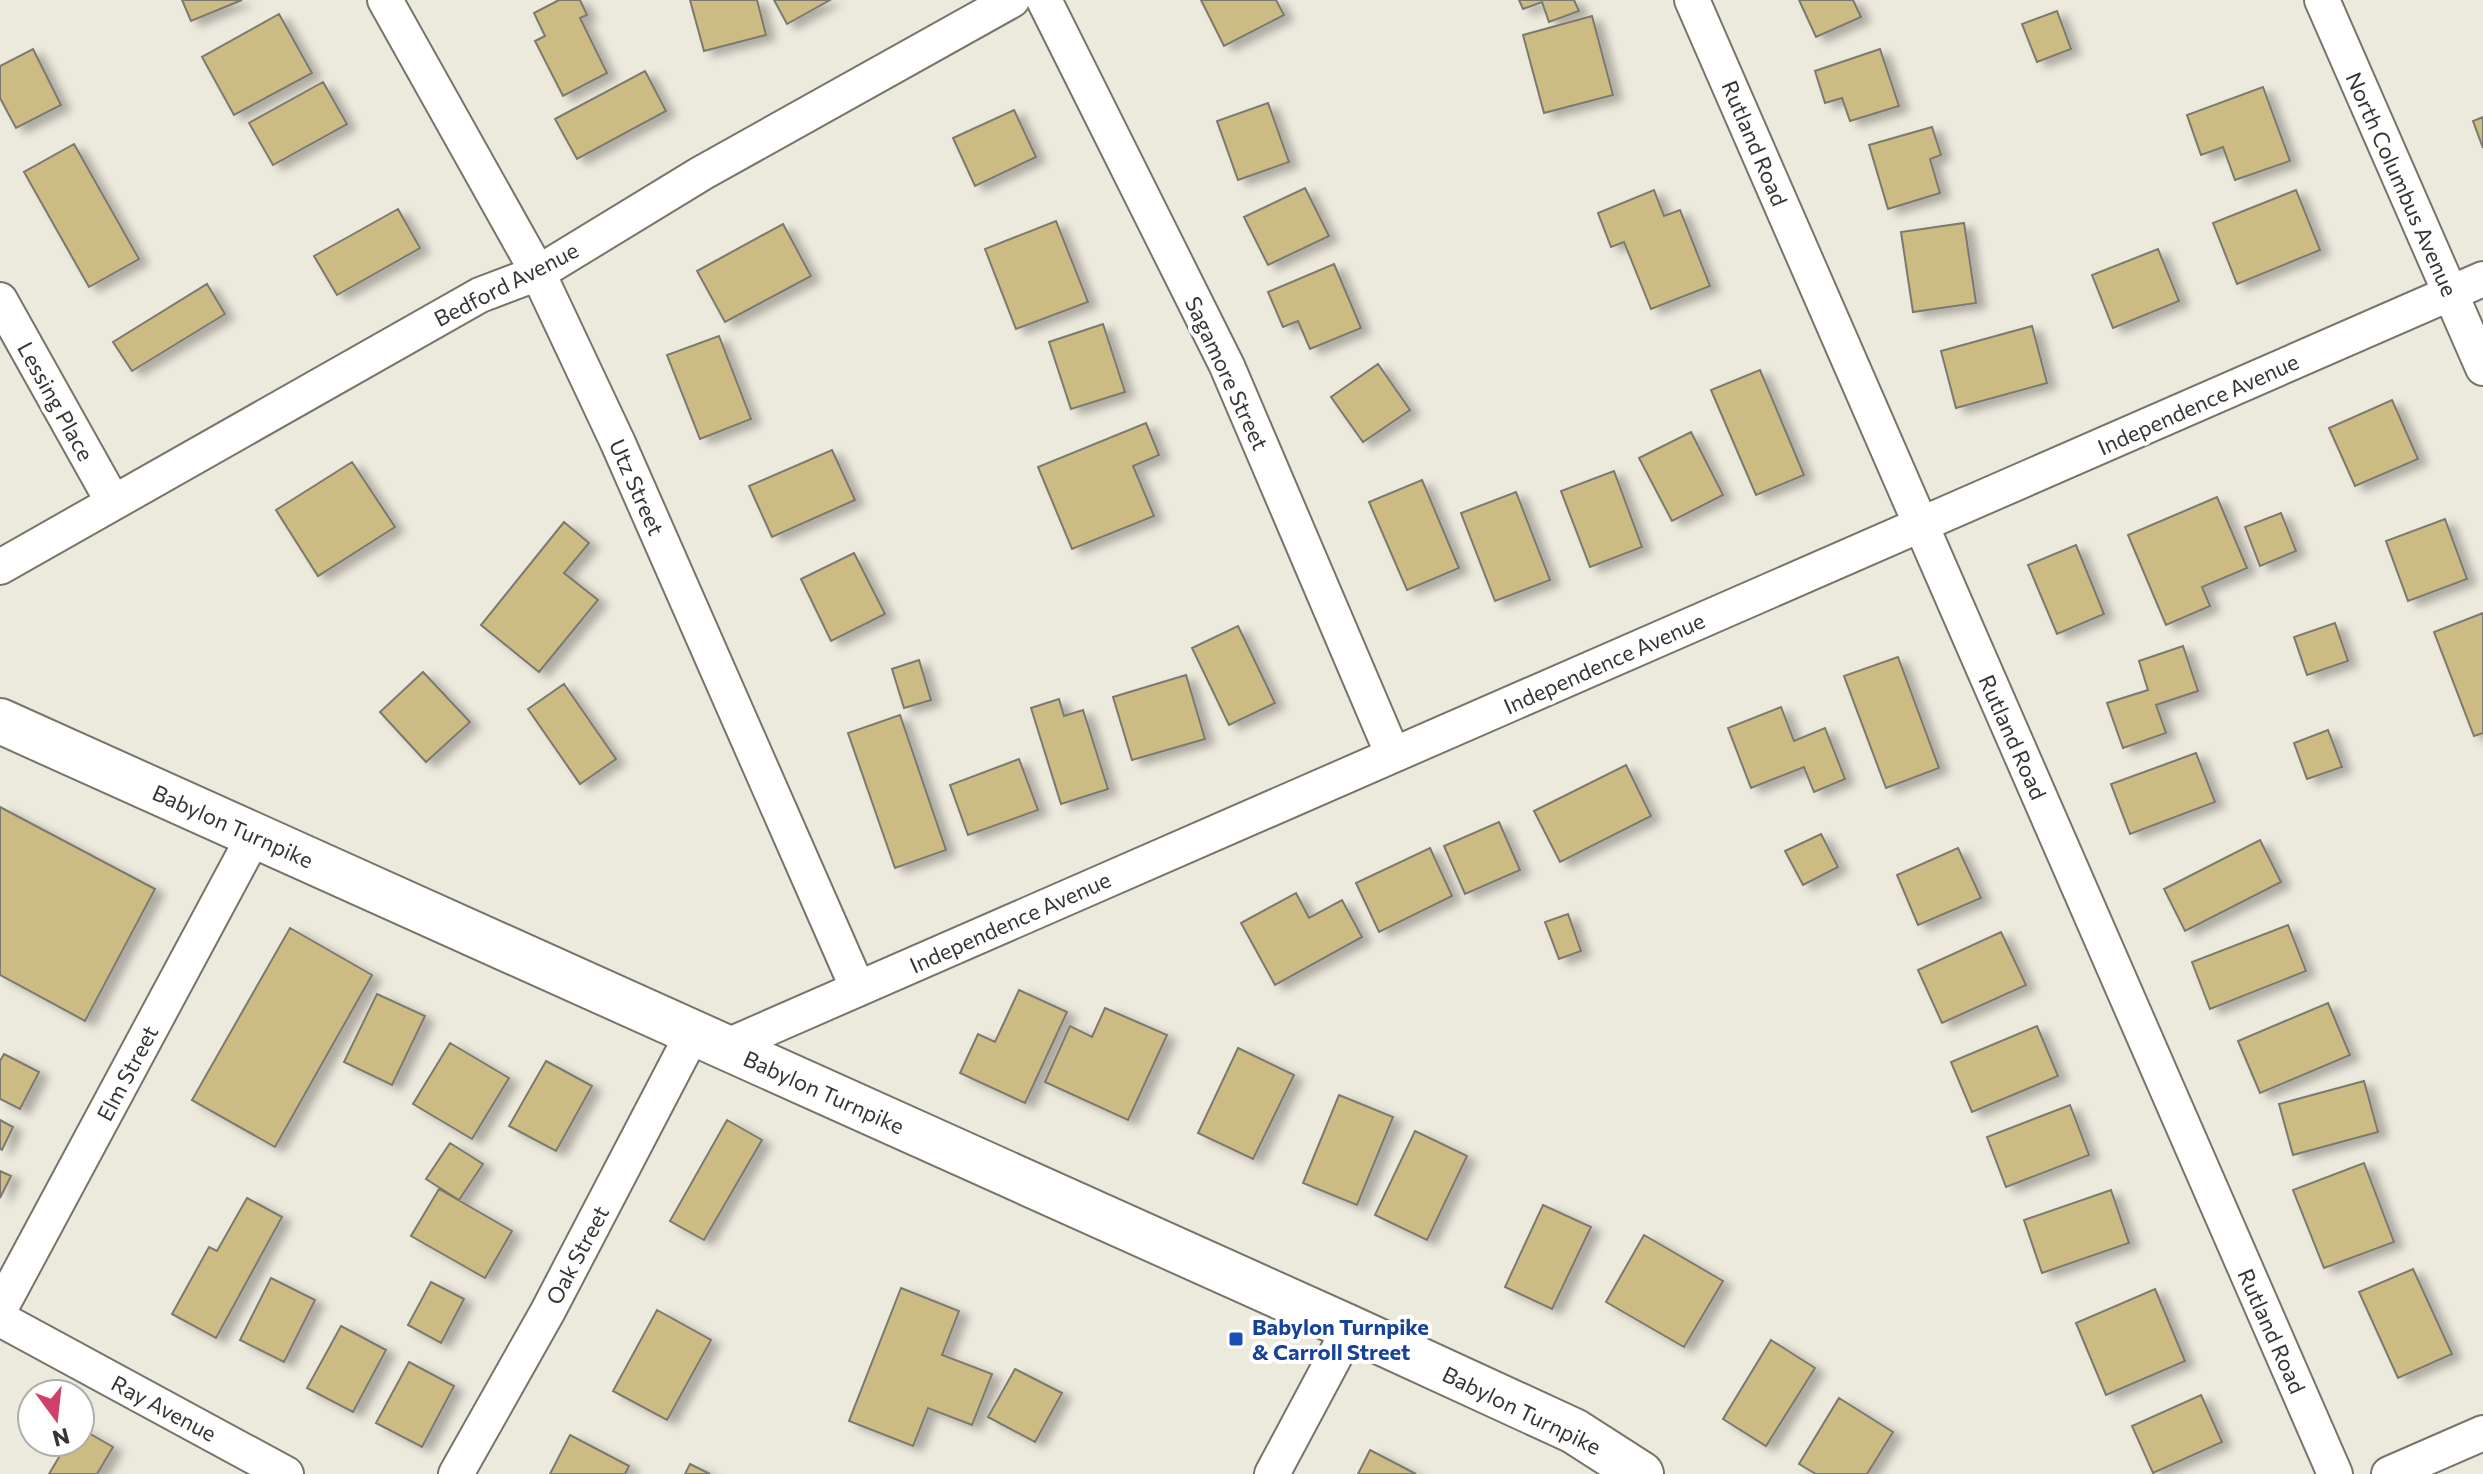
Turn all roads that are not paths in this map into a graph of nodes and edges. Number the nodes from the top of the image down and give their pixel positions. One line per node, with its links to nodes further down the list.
1 (385, 0): 6 (street, Utz Street)
2 (1012, 0): 6 (street, Bedford Avenue)
3 (1044, 0): 15 (street, Sagamore Street)
4 (1692, 0): 12 (street, Rutland Road)
5 (2322, 0): 8 (street, North Columbus Avenue)
6 (538, 273): 11 (street, Bedford Avenue); 17 (street, Utz Street)
7 (2483, 279): 8 (street, Independence Avenue)
8 (2450, 293): 10 (street, North Columbus Avenue); 12 (street, Independence Avenue)
9 (0, 300): 11 (street, Lessing Place)
10 (2483, 368)
11 (113, 502): 13 (street, Bedford Avenue)
12 (1920, 524): 15 (street, Independence Avenue); 27 (street, Rutland Road)
13 (0, 567)
14 (0, 721): 16 (main road, Babylon Turnpike)
15 (1393, 755): 17 (street, Independence Avenue)
16 (254, 836): 18 (main road, Babylon Turnpike); 19 (street, Elm Street)
17 (858, 989): 18 (street, Independence Avenue)
18 (709, 1040): 21 (main road, Babylon Turnpike); 24 (street, Oak Street)
19 (0, 1309)
20 (0, 1319): 23 (street, Ray Avenue)
21 (1350, 1328): 25 (street); 26 (main road, Babylon Turnpike)
22 (2483, 1433): 28 (street)
23 (286, 1474)
24 (456, 1474)
25 (1272, 1474)
26 (1641, 1474)
27 (2335, 1474)
28 (2389, 1474)

